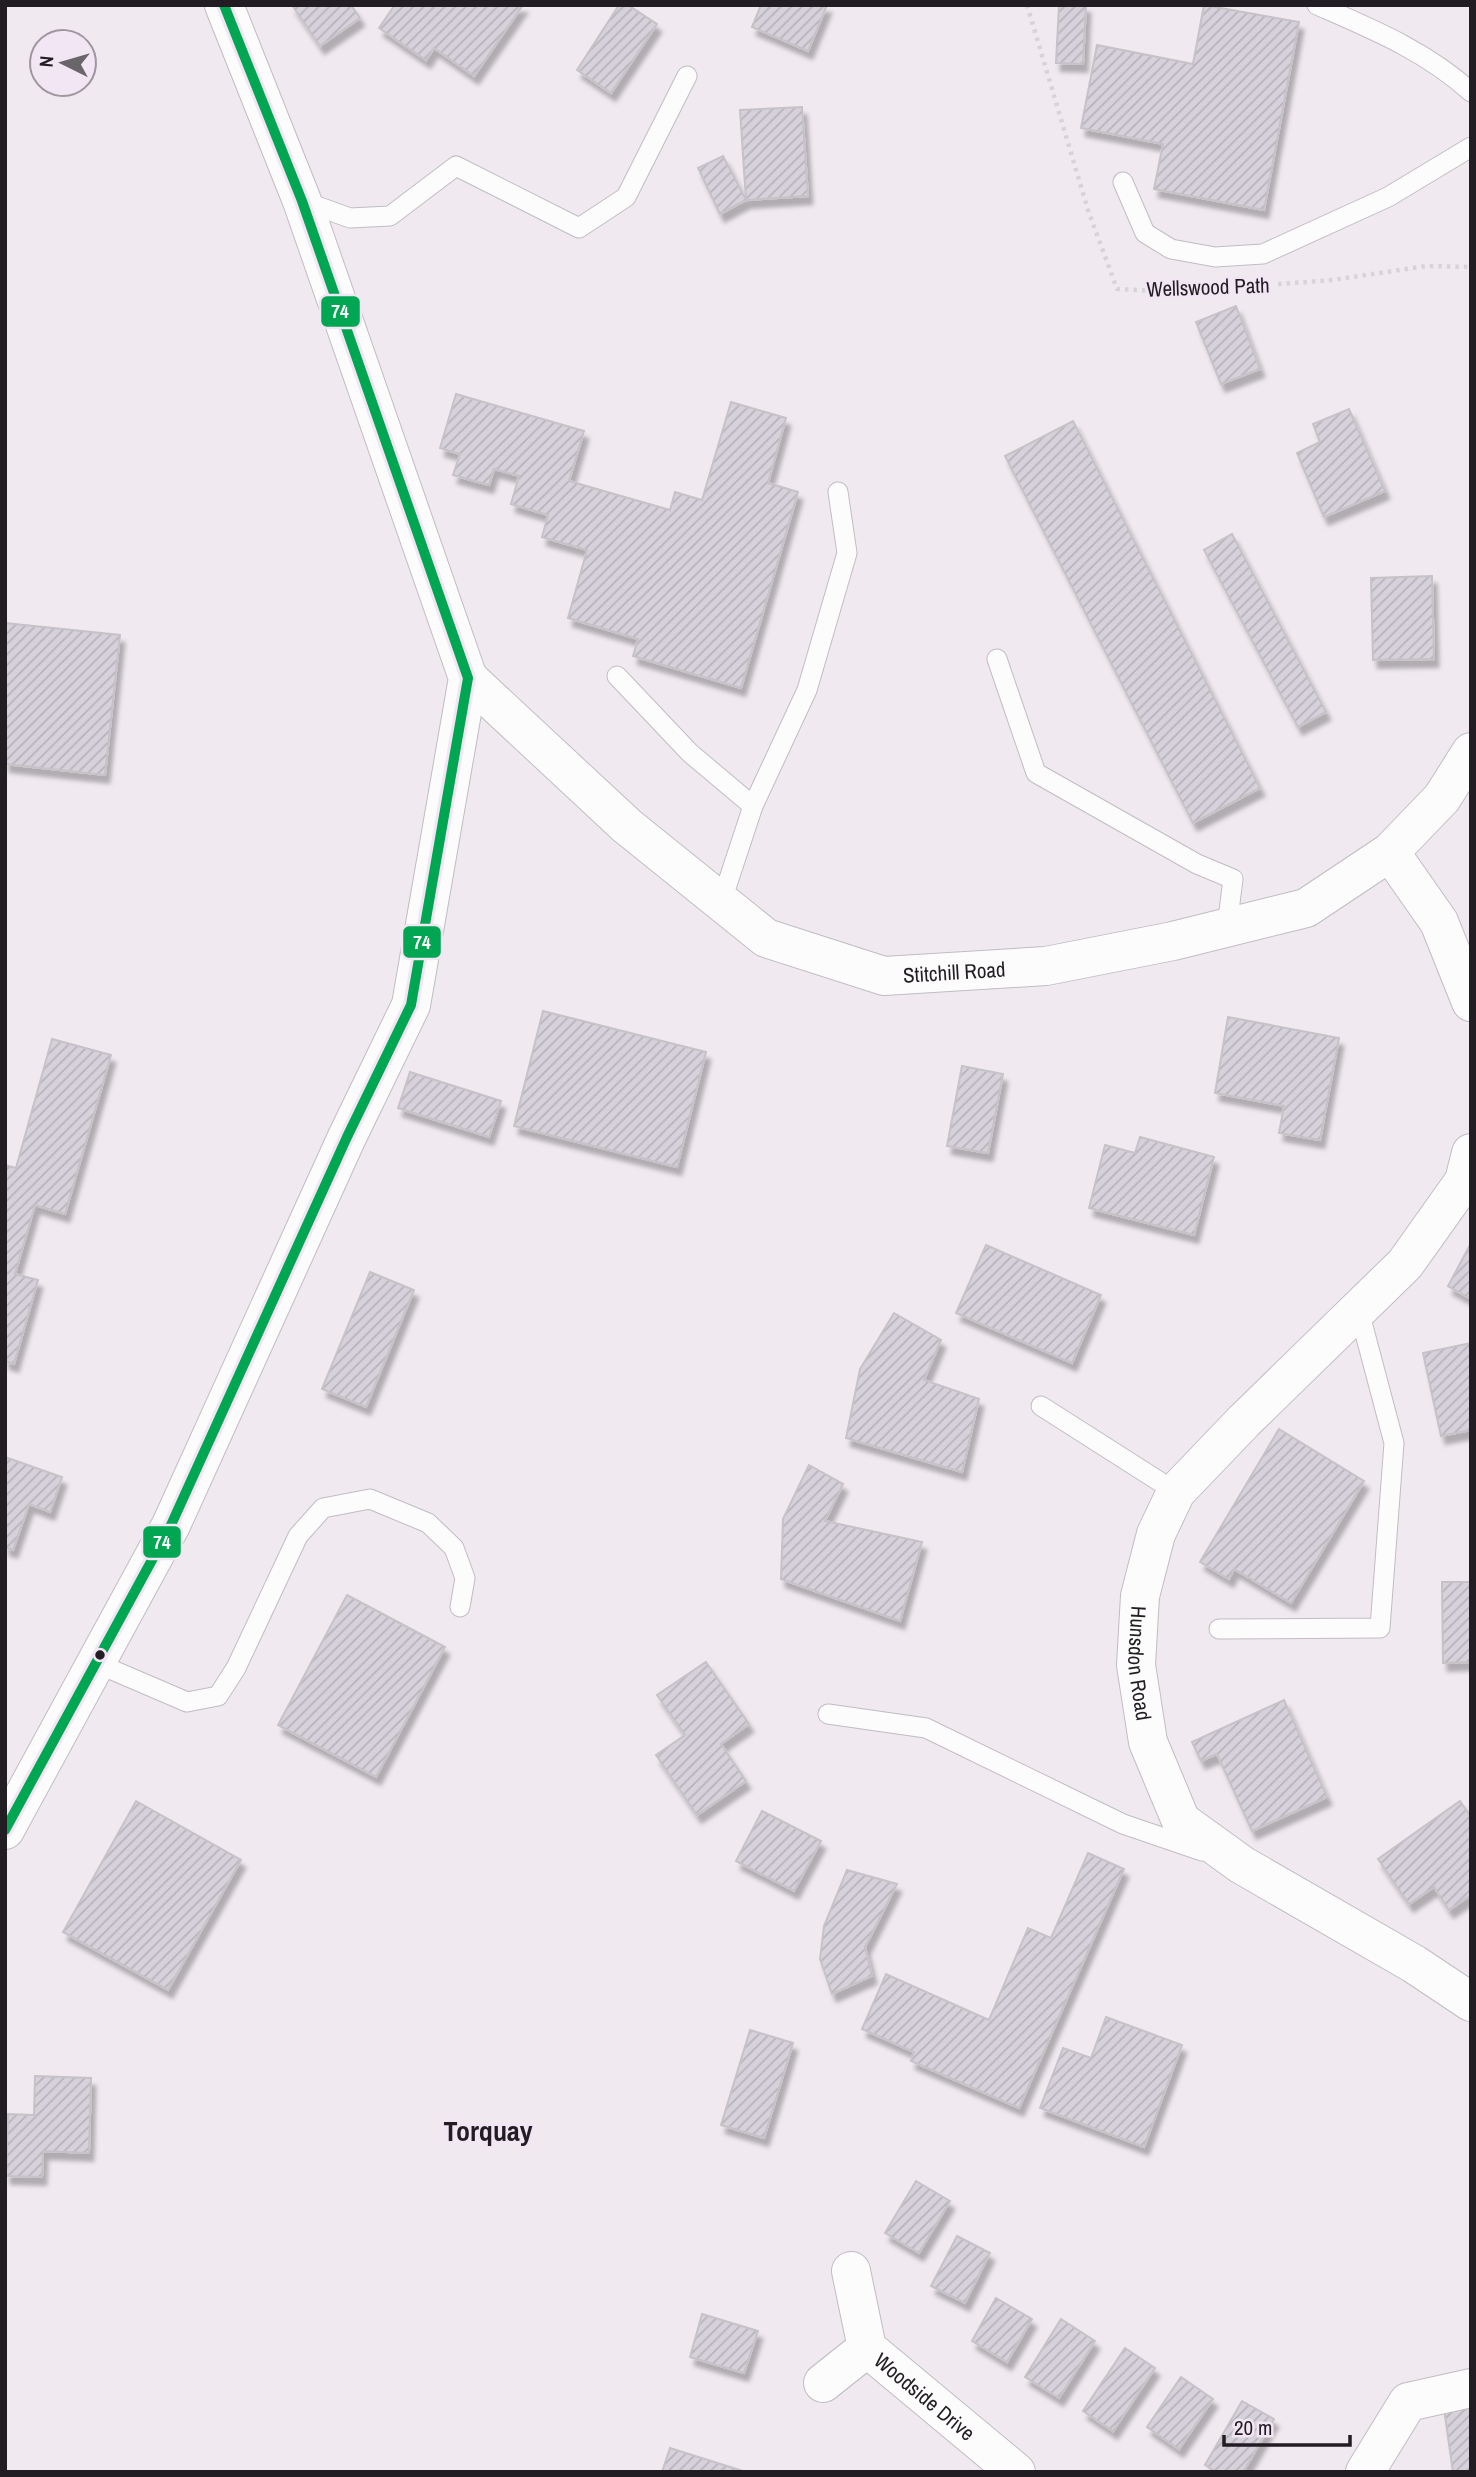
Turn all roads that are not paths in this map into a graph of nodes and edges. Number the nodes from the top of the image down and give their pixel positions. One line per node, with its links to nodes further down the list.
1 (224, 5): 7 (street)
2 (1317, 5): 4 (lane)
3 (687, 76): 7 (lane)
4 (1471, 92)
5 (1471, 147): 6 (lane)
6 (1123, 182)
7 (302, 201): 11 (street)
8 (838, 492): 13 (lane)
9 (997, 659): 16 (lane)
10 (617, 676): 13 (lane)
11 (468, 678): 15 (street, Stitchill Road); 24 (street)
12 (1471, 752): 14 (street, Stitchill Road)
13 (753, 806): 15 (lane)
14 (1390, 852): 16 (street, Stitchill Road); 17 (street)
15 (722, 903): 16 (street, Stitchill Road)
16 (1227, 928)
17 (1471, 1002)
18 (1471, 1153): 19 (street, Hunsdon Road)
19 (1359, 1311): 21 (street, Hunsdon Road); 23 (lane)
20 (1041, 1406): 21 (lane)
21 (1176, 1492): 27 (street, Hunsdon Road)
22 (460, 1607): 24 (lane)
23 (1219, 1629)
24 (96, 1663): 26 (street)
25 (828, 1714): 27 (lane)
26 (5, 1830)
27 (1242, 1865): 28 (street, Hunsdon Road)
28 (1471, 2002)
29 (851, 2271): 30 (street, Woodside Drive)
30 (867, 2348): 31 (street, Woodside Drive); 33 (street, Woodside Drive)
31 (823, 2383)
32 (1471, 2388): 34 (street)
33 (1016, 2472)
34 (1365, 2472)

